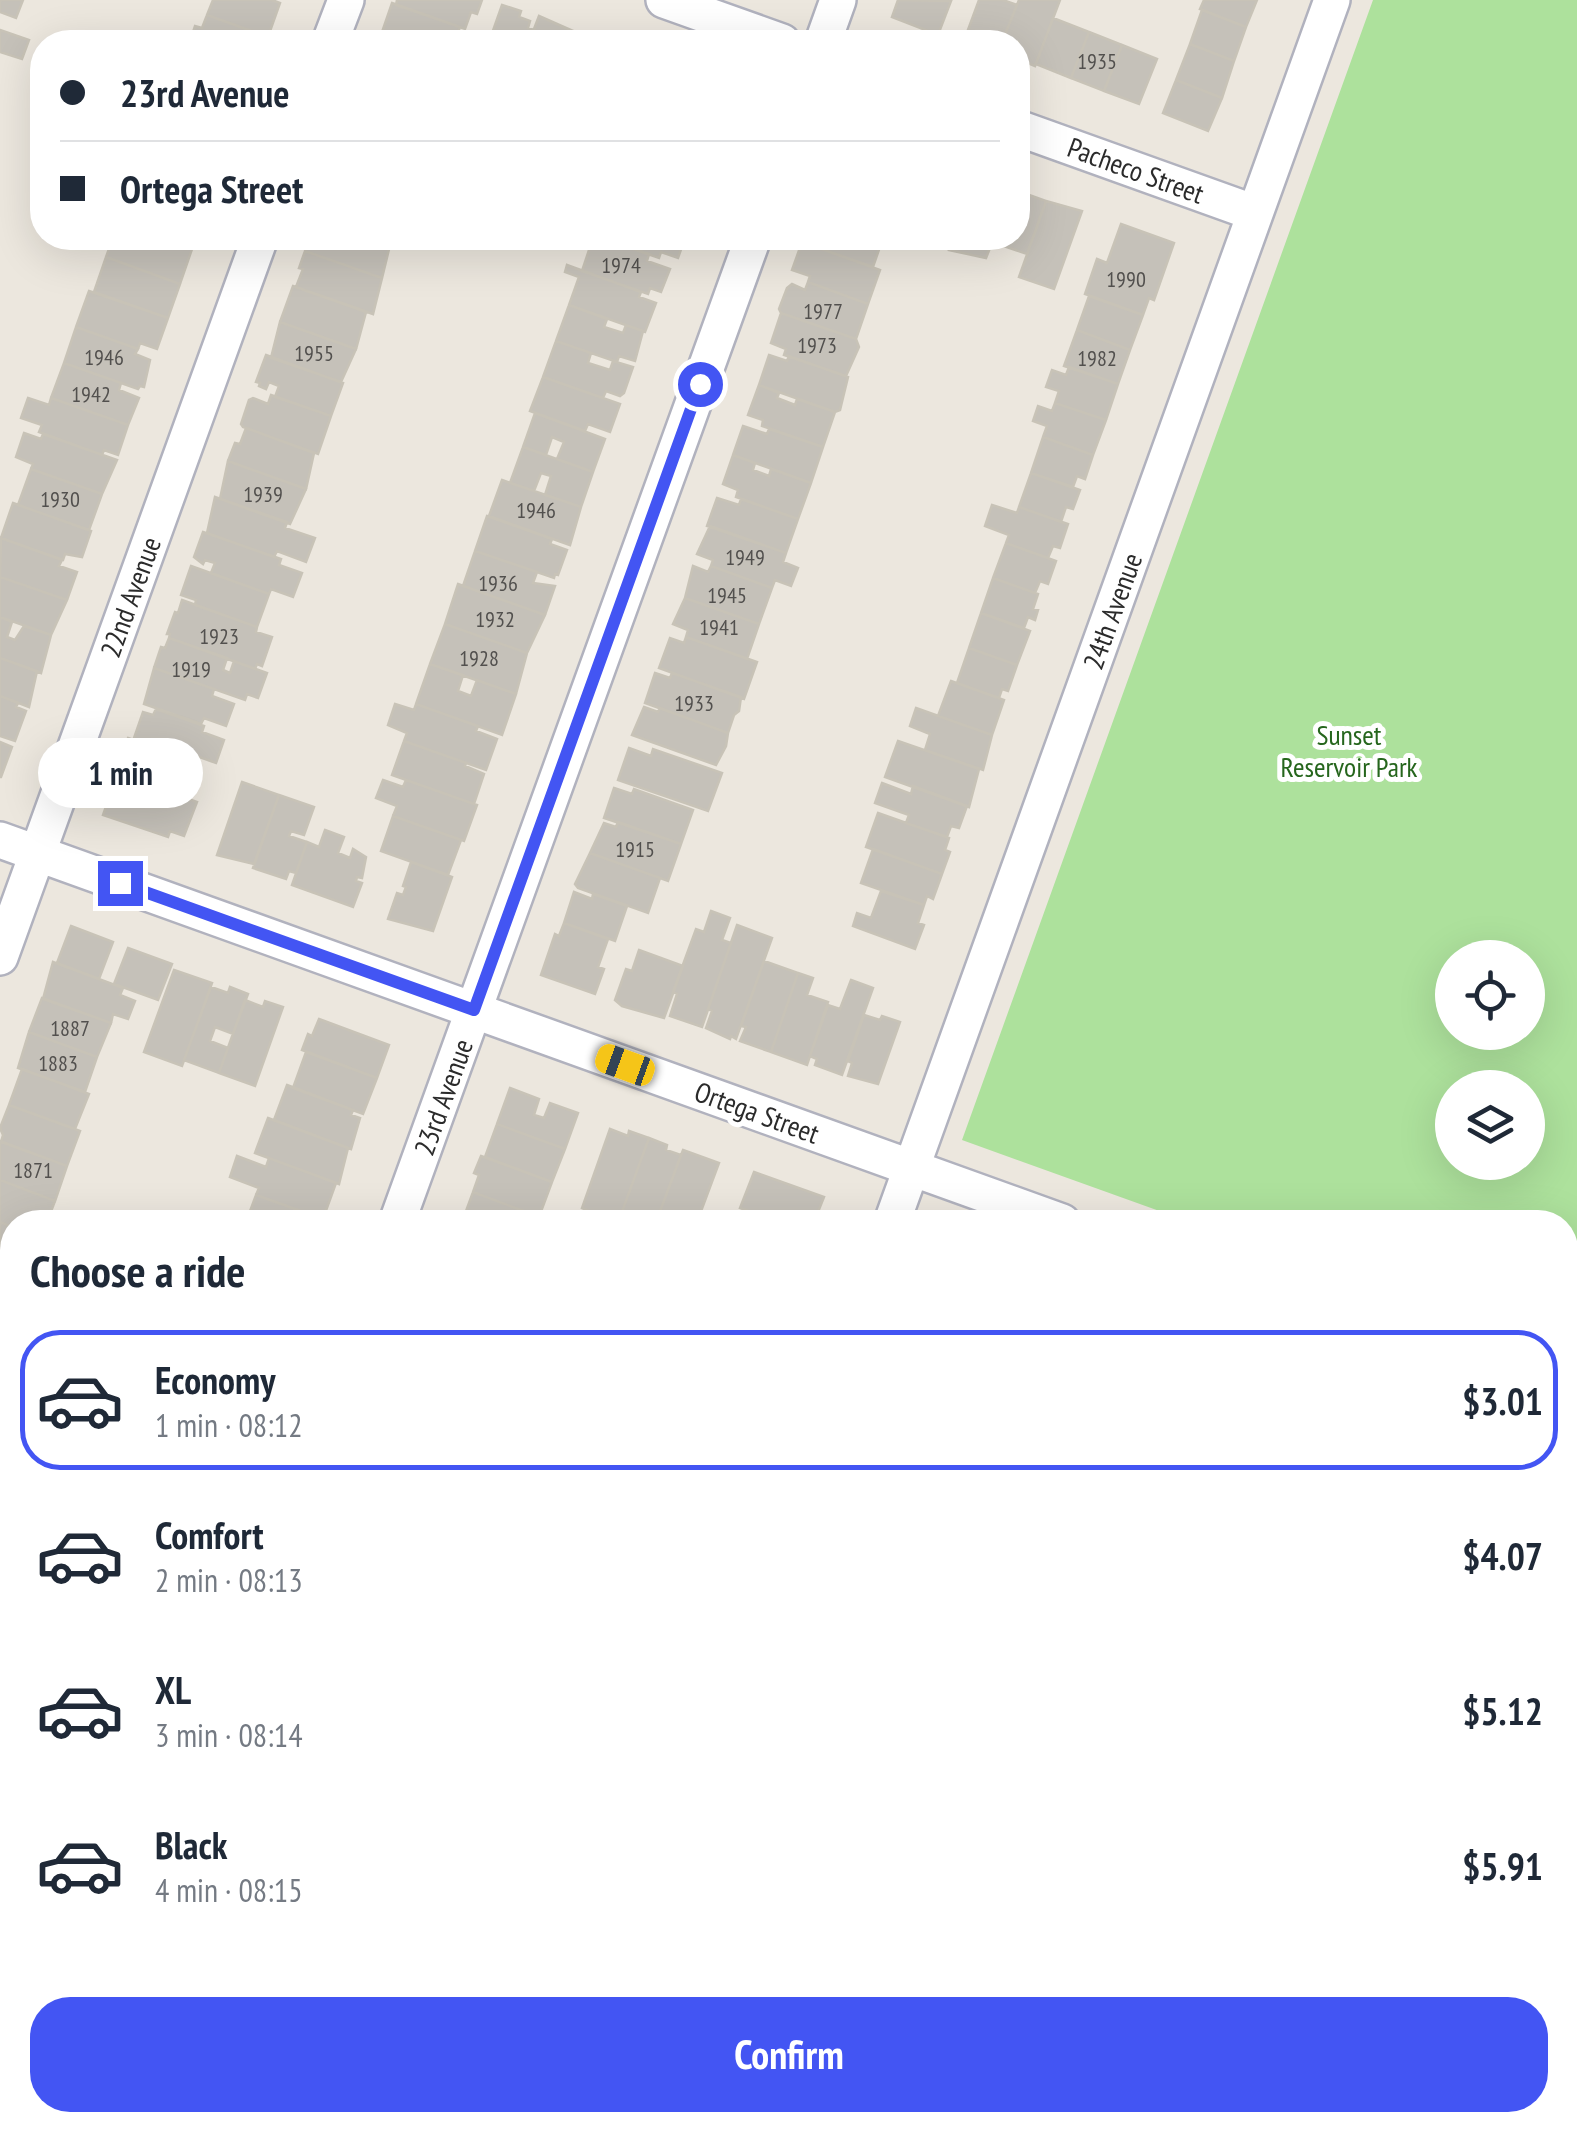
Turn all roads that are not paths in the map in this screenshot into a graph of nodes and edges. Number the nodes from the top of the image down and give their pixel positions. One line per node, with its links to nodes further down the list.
1 (346, 0): 5 (street)
2 (664, 0): 6 (street)
3 (838, 0): 7 (street)
4 (1332, 0): 9 (street, 24th Avenue)
5 (335, 30)
6 (748, 30)
7 (827, 30)
8 (1030, 132): 9 (street, Pacheco Street)
9 (1255, 213): 16 (street, 24th Avenue)
10 (256, 250): 13 (street, 22nd Avenue)
11 (748, 250): 15 (street, 23rd Avenue)
12 (0, 840): 13 (street, Ortega Street)
13 (38, 853): 14 (street, 22nd Avenue); 15 (street, Ortega Street)
14 (0, 957)
15 (474, 1010): 16 (street, Ortega Street); 17 (street, 23rd Avenue)
16 (911, 1168): 18 (street, 24th Avenue); 19 (street, Ortega Street)
17 (402, 1210)
18 (896, 1210)
19 (1028, 1210)

